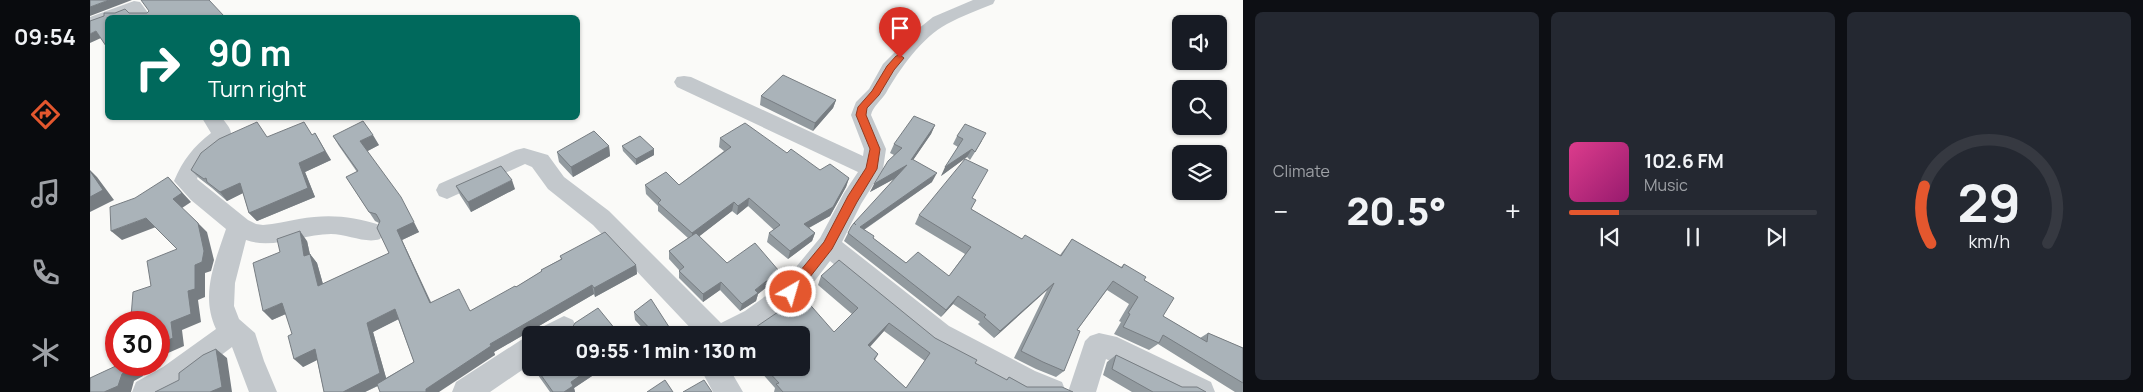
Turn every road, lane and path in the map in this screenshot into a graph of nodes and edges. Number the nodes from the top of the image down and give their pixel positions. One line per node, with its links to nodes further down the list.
1 (987, 0): 8 (street)
2 (135, 8): 3 (street)
3 (112, 15)
4 (105, 17): 5 (street)
5 (90, 22)
6 (684, 82): 8 (street)
7 (213, 120): 10 (street)
8 (872, 169): 12 (street)
9 (446, 190): 13 (street)
10 (238, 227): 11 (street); 15 (street)
11 (372, 232)
12 (828, 245): 14 (street); 22 (street)
13 (706, 326)
14 (741, 326)
15 (232, 332): 18 (street); 19 (street)
16 (522, 355): 20 (street)
17 (719, 376): 21 (street)
18 (146, 392)
19 (263, 392)
20 (466, 392)
21 (729, 392)
22 (1052, 392)
23 (1082, 392): 24 (street)
24 (1201, 392)

